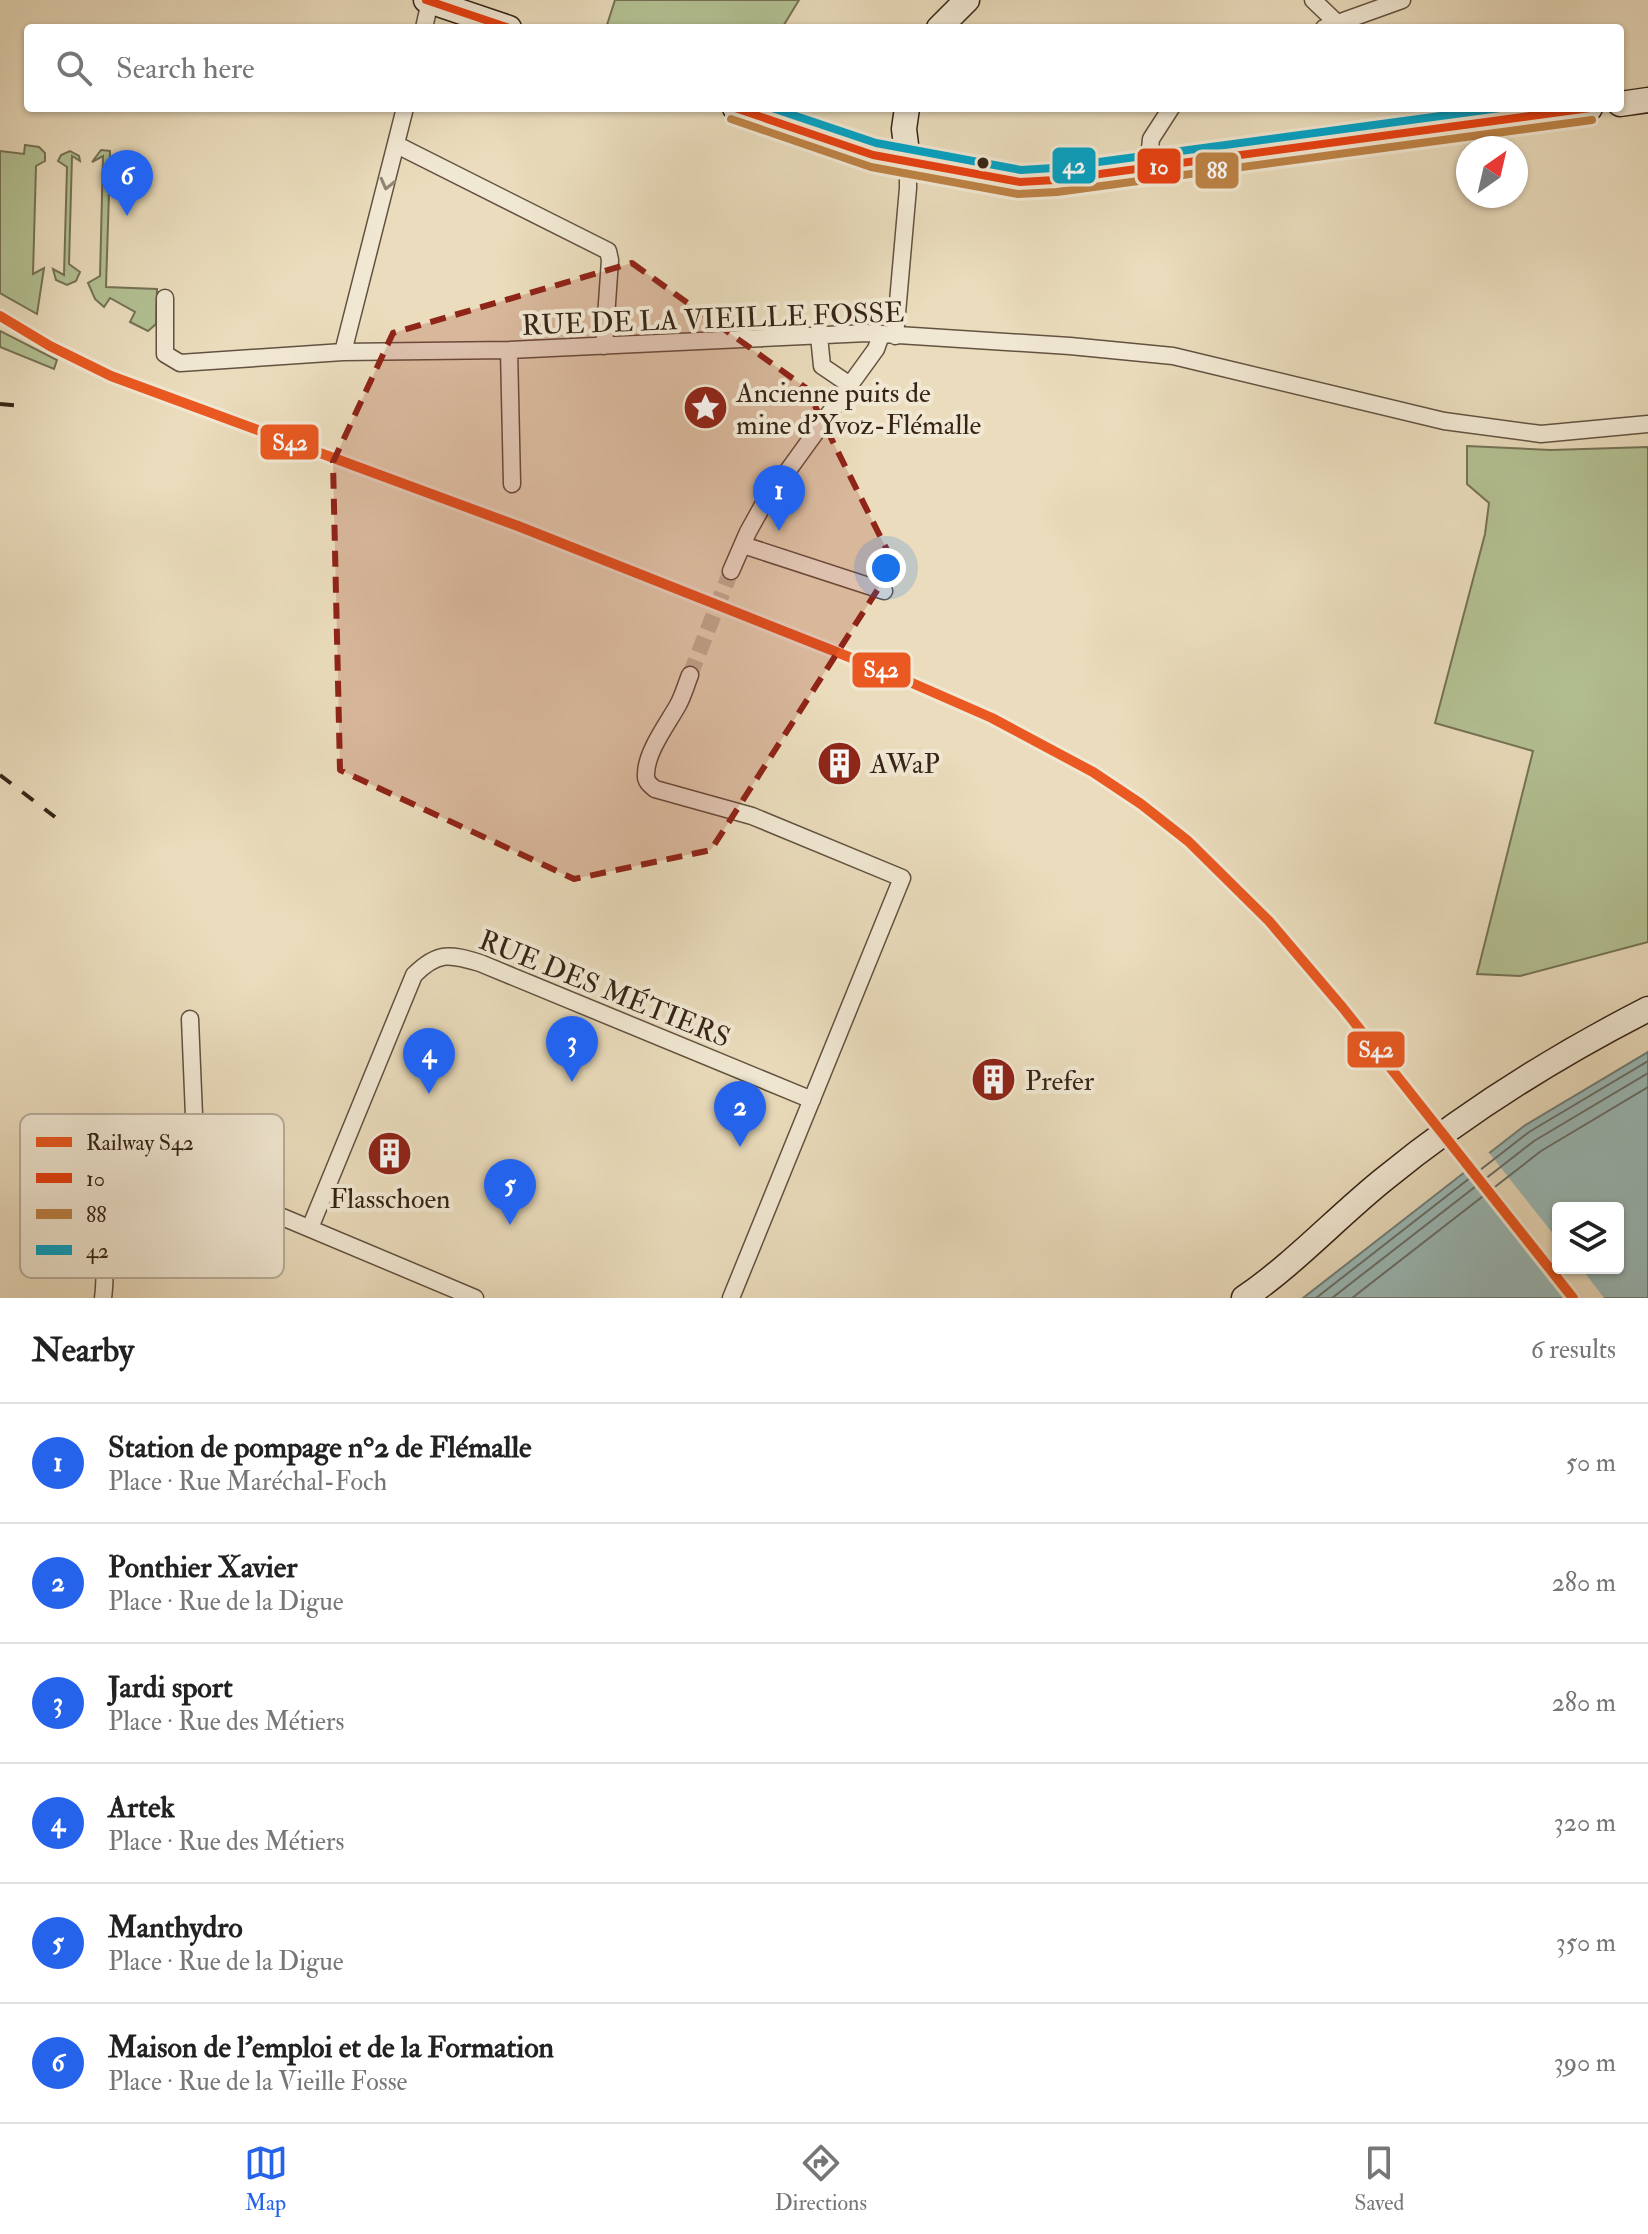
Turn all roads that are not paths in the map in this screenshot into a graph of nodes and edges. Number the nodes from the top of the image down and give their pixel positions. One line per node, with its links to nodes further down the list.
1 (967, 0): 7 (street)
2 (1313, 0): 8 (street)
3 (1402, 0): 9 (street)
4 (428, 1): 5 (street); 6 (street)
5 (425, 24)
6 (497, 24)
7 (943, 24)
8 (1330, 24)
9 (1336, 24)
10 (1648, 100): 11 (street)
11 (1624, 103)
12 (404, 112): 17 (street)
13 (747, 112): 18 (street)
14 (906, 112): 18 (street)
15 (1168, 112): 19 (street)
16 (1560, 112): 19 (street)
17 (397, 145): 23 (street); 25 (street, one-way to 25)
18 (908, 161): 19 (street); 21 (street)
19 (1148, 167)
20 (165, 298): 25 (street, RUE DE LA VIEILLE FOSSE)
21 (888, 335): 22 (street, RUE DE LA VIEILLE FOSSE); 26 (street); 27 (street, RUE DE LA VIEILLE FOSSE)
22 (819, 336): 23 (street, RUE DE LA VIEILLE FOSSE); 26 (street)
23 (604, 346): 24 (street, RUE DE LA VIEILLE FOSSE)
24 (509, 350): 25 (street, RUE DE LA VIEILLE FOSSE); 28 (street)
25 (343, 352)
26 (850, 385): 29 (street)
27 (1648, 424)
28 (512, 484)
29 (743, 545): 30 (street); 31 (street)
30 (731, 571)
31 (884, 591)
32 (690, 675): 36 (street)
33 (1648, 1009): 44 (street)
34 (190, 1019): 37 (street)
35 (1648, 1024): 45 (street)
36 (812, 1100): 39 (street, RUE DES MÉTIERS); 43 (street)
37 (194, 1114)
38 (284, 1217): 39 (street)
39 (310, 1228): 42 (street)
40 (104, 1278): 41 (street)
41 (103, 1298)
42 (475, 1298)
43 (731, 1298)
44 (1244, 1298)
45 (1269, 1298)

